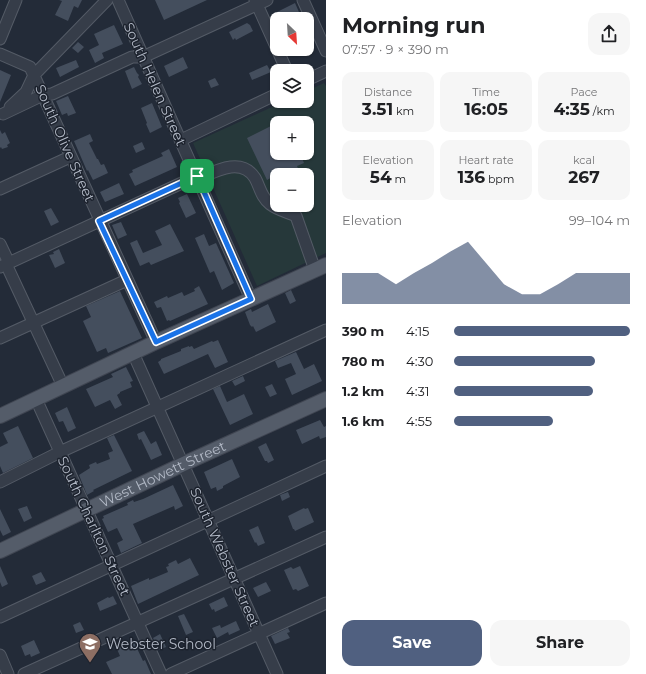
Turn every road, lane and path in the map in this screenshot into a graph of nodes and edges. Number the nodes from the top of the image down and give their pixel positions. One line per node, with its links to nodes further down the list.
1 (16, 0): 6 (street)
2 (107, 0): 12 (street)
3 (118, 0): 9 (street, South Helen Street)
4 (303, 0): 7 (street)
5 (260, 1): 9 (street); 10 (street)
6 (0, 39)
7 (326, 51)
8 (0, 54): 12 (street)
9 (143, 57): 14 (street); 17 (street, South Helen Street)
10 (284, 64)
11 (326, 71): 13 (street)
12 (34, 75): 14 (street, South Olive Street); 16 (street)
13 (314, 77)
14 (43, 95): 16 (street); 18 (street, South Olive Street)
15 (270, 97): 17 (street)
16 (2, 115)
17 (180, 140): 19 (street, South Helen Street)
18 (70, 157): 20 (street); 21 (street, South Olive Street)
19 (198, 178): 21 (street); 24 (street); 26 (street, South Helen Street)
20 (0, 189)
21 (99, 221): 23 (street); 25 (street, South Olive Street)
22 (0, 244): 23 (street)
23 (5, 264): 27 (street)
24 (321, 267): 26 (main road)
25 (127, 280): 27 (street); 30 (street, South Olive Street)
26 (251, 299): 30 (main road)
27 (33, 323): 29 (street); 32 (street)
28 (326, 330): 35 (street)
29 (0, 338)
30 (156, 342): 31 (main road)
31 (133, 354): 32 (main road); 35 (street, South Webster Street)
32 (63, 386): 33 (main road)
33 (36, 399): 36 (main road); 37 (street, South Charlton Street)
34 (326, 399): 38 (main road, West Howett Street)
35 (157, 407): 37 (street); 38 (street, South Webster Street)
36 (0, 416)
37 (60, 452): 40 (street); 41 (street, South Charlton Street)
38 (183, 465): 41 (main road, West Howett Street); 42 (street, South Webster Street)
39 (326, 466): 42 (street)
40 (0, 482)
41 (86, 509): 44 (main road, West Howett Street); 45 (street, South Charlton Street)
42 (208, 521): 45 (street); 46 (street, South Webster Street)
43 (326, 537): 46 (street)
44 (0, 551)
45 (112, 566): 48 (street); 49 (street, South Charlton Street)
46 (234, 579): 49 (street); 50 (street, South Webster Street)
47 (326, 603): 50 (street)
48 (0, 617)
49 (138, 623): 53 (street); 54 (street, South Charlton Street)
50 (259, 634): 55 (street); 56 (street, South Webster Street)
51 (0, 656): 52 (street)
52 (8, 674)
53 (24, 674)
54 (161, 674)
55 (171, 674)
56 (277, 674)

